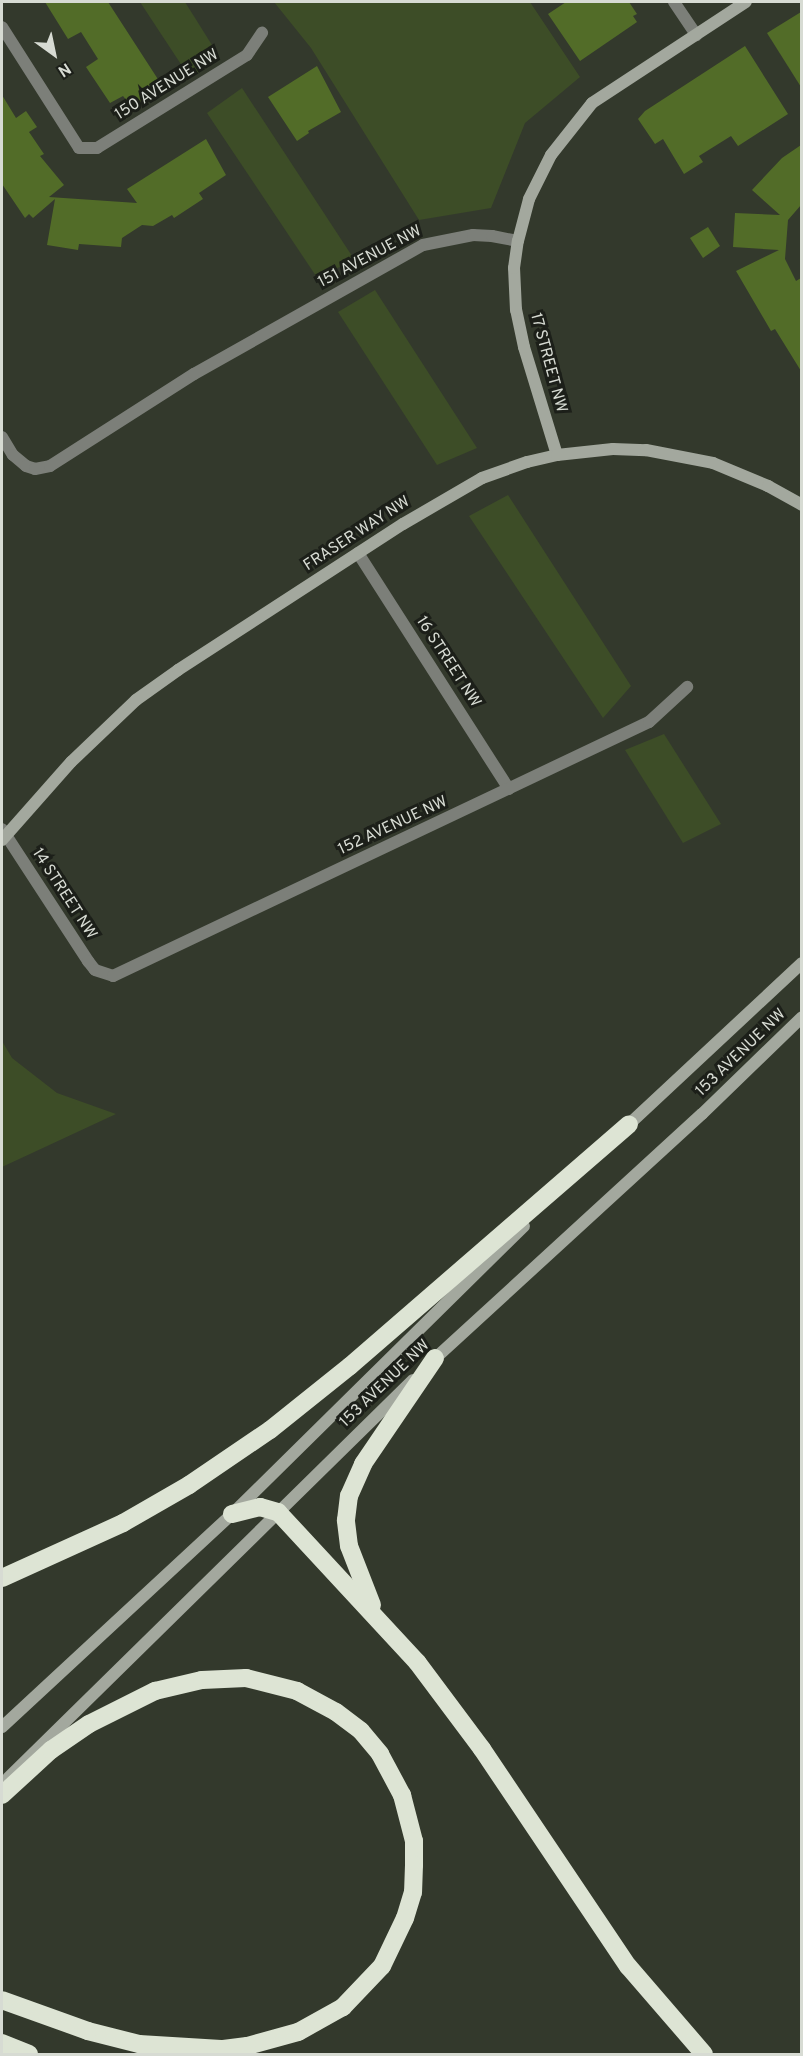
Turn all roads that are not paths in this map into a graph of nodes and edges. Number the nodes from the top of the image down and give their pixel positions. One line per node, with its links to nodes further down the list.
1 (674, 2): 5 (street)
2 (746, 2): 5 (main road)
3 (2, 27): 4 (street, 150 AVENUE NW)
4 (262, 33)
5 (696, 35): 6 (main road)
6 (518, 241): 7 (street, 151 AVENUE NW); 8 (main road, 17 STREET NW)
7 (2, 437)
8 (557, 455): 9 (main road, FRASER WAY NW); 10 (main road, FRASER WAY NW)
9 (801, 505)
10 (358, 553): 12 (street, 16 STREET NW); 13 (main road, FRASER WAY NW)
11 (687, 687): 12 (street, 152 AVENUE NW)
12 (510, 789): 15 (street, 152 AVENUE NW)
13 (3, 834): 15 (street, 14 STREET NW)
14 (801, 963): 17 (main road, 153 AVENUE NW)
15 (103, 975)
16 (801, 1017): 18 (main road, 153 AVENUE NW)
17 (629, 1124): 20 (main road, 153 AVENUE NW); 21 (highway)
18 (435, 1358): 19 (main road, 153 AVENUE NW); 22 (highway)
19 (278, 1512): 20 (highway); 22 (highway); 24 (main road, 153 AVENUE NW)
20 (232, 1514): 23 (main road, 153 AVENUE NW)
21 (2, 1578)
22 (378, 1618): 29 (highway)
23 (2, 1727)
24 (2, 1784)
25 (2, 1795): 26 (highway)
26 (2, 2000)
27 (2, 2043): 28 (highway)
28 (29, 2055)
29 (704, 2055)

